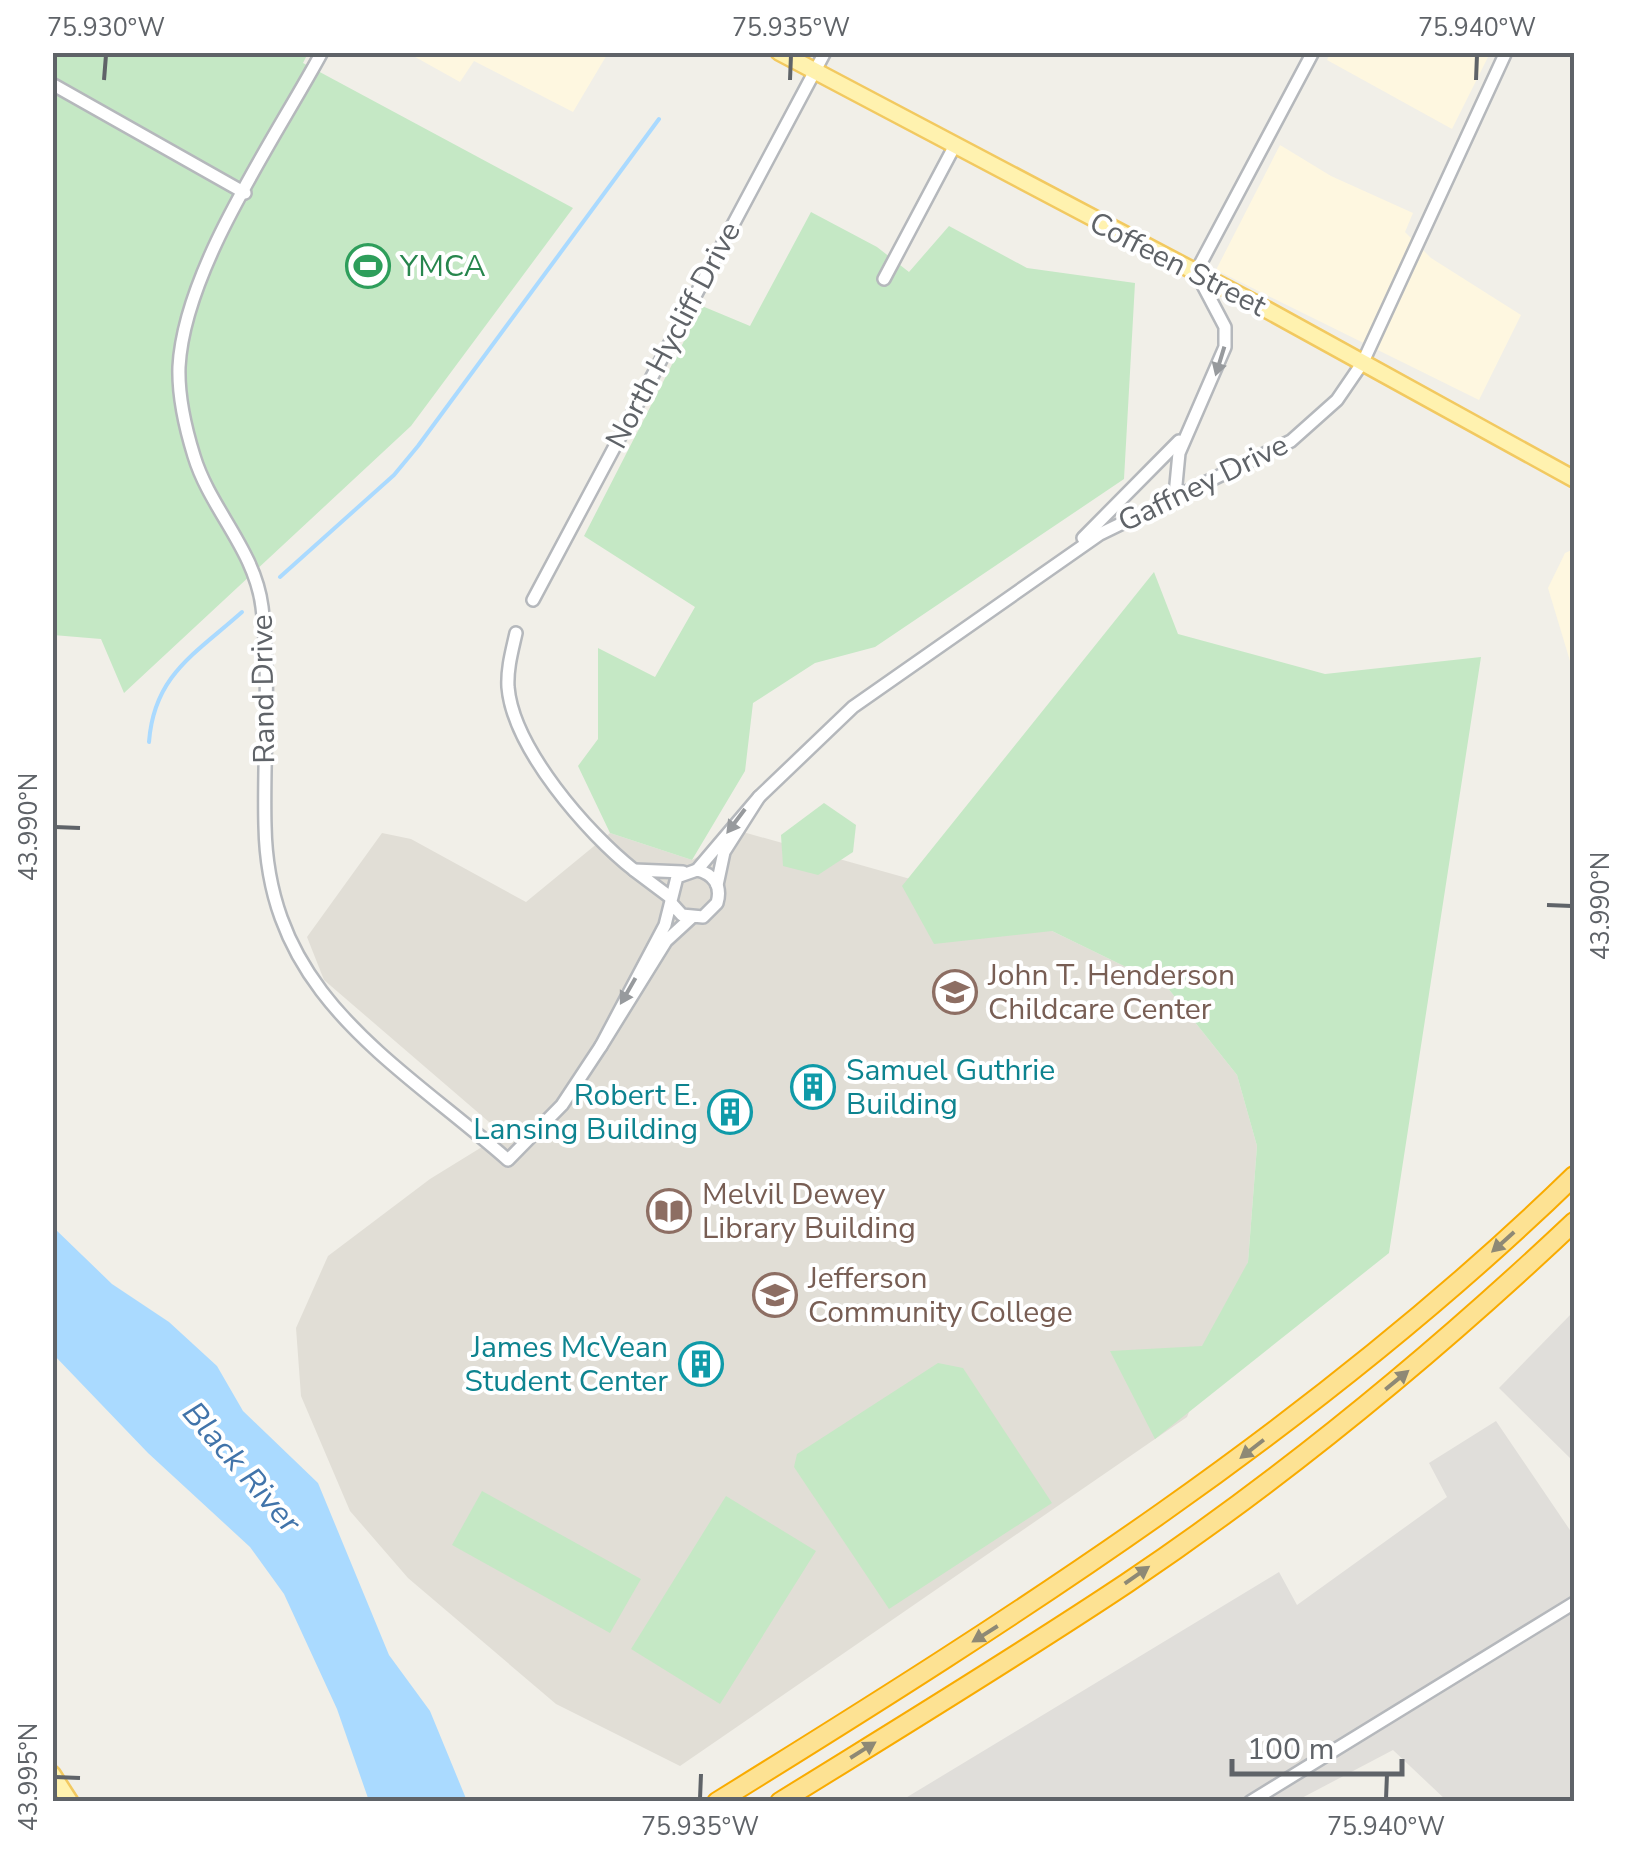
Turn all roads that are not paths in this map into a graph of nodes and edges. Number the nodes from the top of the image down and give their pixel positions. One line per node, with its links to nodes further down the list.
1 (322, 52): 9 (street, Rand Drive)
2 (779, 52): 6 (main road, Coffeen Street)
3 (825, 52): 6 (street, North Hycliff Drive)
4 (1313, 52): 10 (street)
5 (1506, 52): 12 (street, Gaffney Drive)
6 (814, 71): 8 (main road, Coffeen Street); 17 (street, North Hycliff Drive)
7 (52, 84): 9 (street)
8 (954, 147): 10 (main road, Coffeen Street); 11 (street)
9 (245, 193): 26 (street, Rand Drive)
10 (1196, 272): 12 (main road, Coffeen Street); 13 (street, one-way to 13)
11 (884, 279)
12 (1362, 362): 14 (main road, Coffeen Street); 15 (street, Gaffney Drive)
13 (1192, 426): 15 (street); 16 (street)
14 (1574, 479)
15 (1175, 495): 16 (street, Gaffney Drive)
16 (1062, 559): 19 (street, Gaffney Drive)
17 (532, 600)
18 (516, 633): 20 (street)
19 (759, 797): 21 (street, Gaffney Drive, one-way to 21); 23 (street, Gaffney Drive)
20 (634, 870): 22 (street); 24 (street)
21 (697, 870): 22 (street); 23 (street)
22 (683, 872): 24 (street)
23 (717, 884): 25 (street)
24 (671, 900): 25 (street); 26 (street, one-way to 26)
25 (691, 918): 26 (street)
26 (601, 1046)
27 (1574, 1176): 32 (highway, one-way to 32)
28 (1574, 1222): 33 (highway, one-way to 28)
29 (1574, 1602): 34 (street)
30 (52, 1774): 31 (main road)
31 (70, 1802)
32 (717, 1802)
33 (780, 1802)
34 (1250, 1802)

